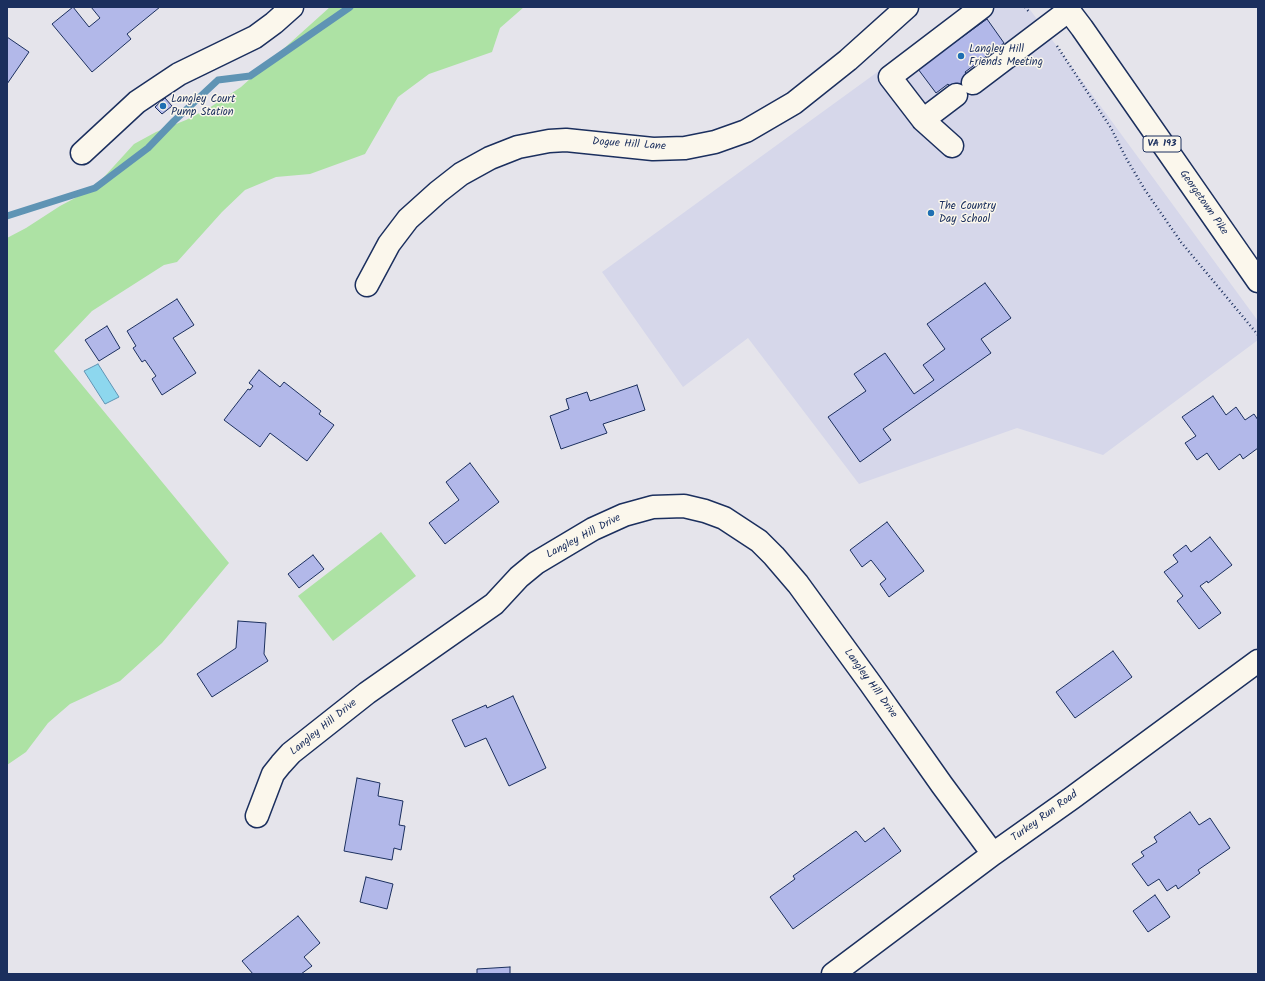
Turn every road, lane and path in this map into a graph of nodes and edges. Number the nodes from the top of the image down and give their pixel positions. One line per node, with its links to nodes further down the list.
1 (292, 7): 11 (street)
2 (907, 7): 13 (street, Dogue Hill Lane)
3 (982, 7): 9 (street)
4 (1025, 7): 6 (path)
5 (1067, 9): 6 (street); 12 (street, Georgetown Pike / VA 193)
6 (1043, 29): 7 (street); 14 (path)
7 (973, 83)
8 (956, 95): 9 (street)
9 (923, 120): 10 (street)
10 (952, 146)
11 (82, 153)
12 (1258, 281)
13 (367, 285)
14 (1258, 335)
15 (1258, 660): 17 (street, Turkey Run Road)
16 (257, 816): 17 (street, Langley Hill Drive)
17 (993, 854): 18 (street, Turkey Run Road)
18 (833, 974)

